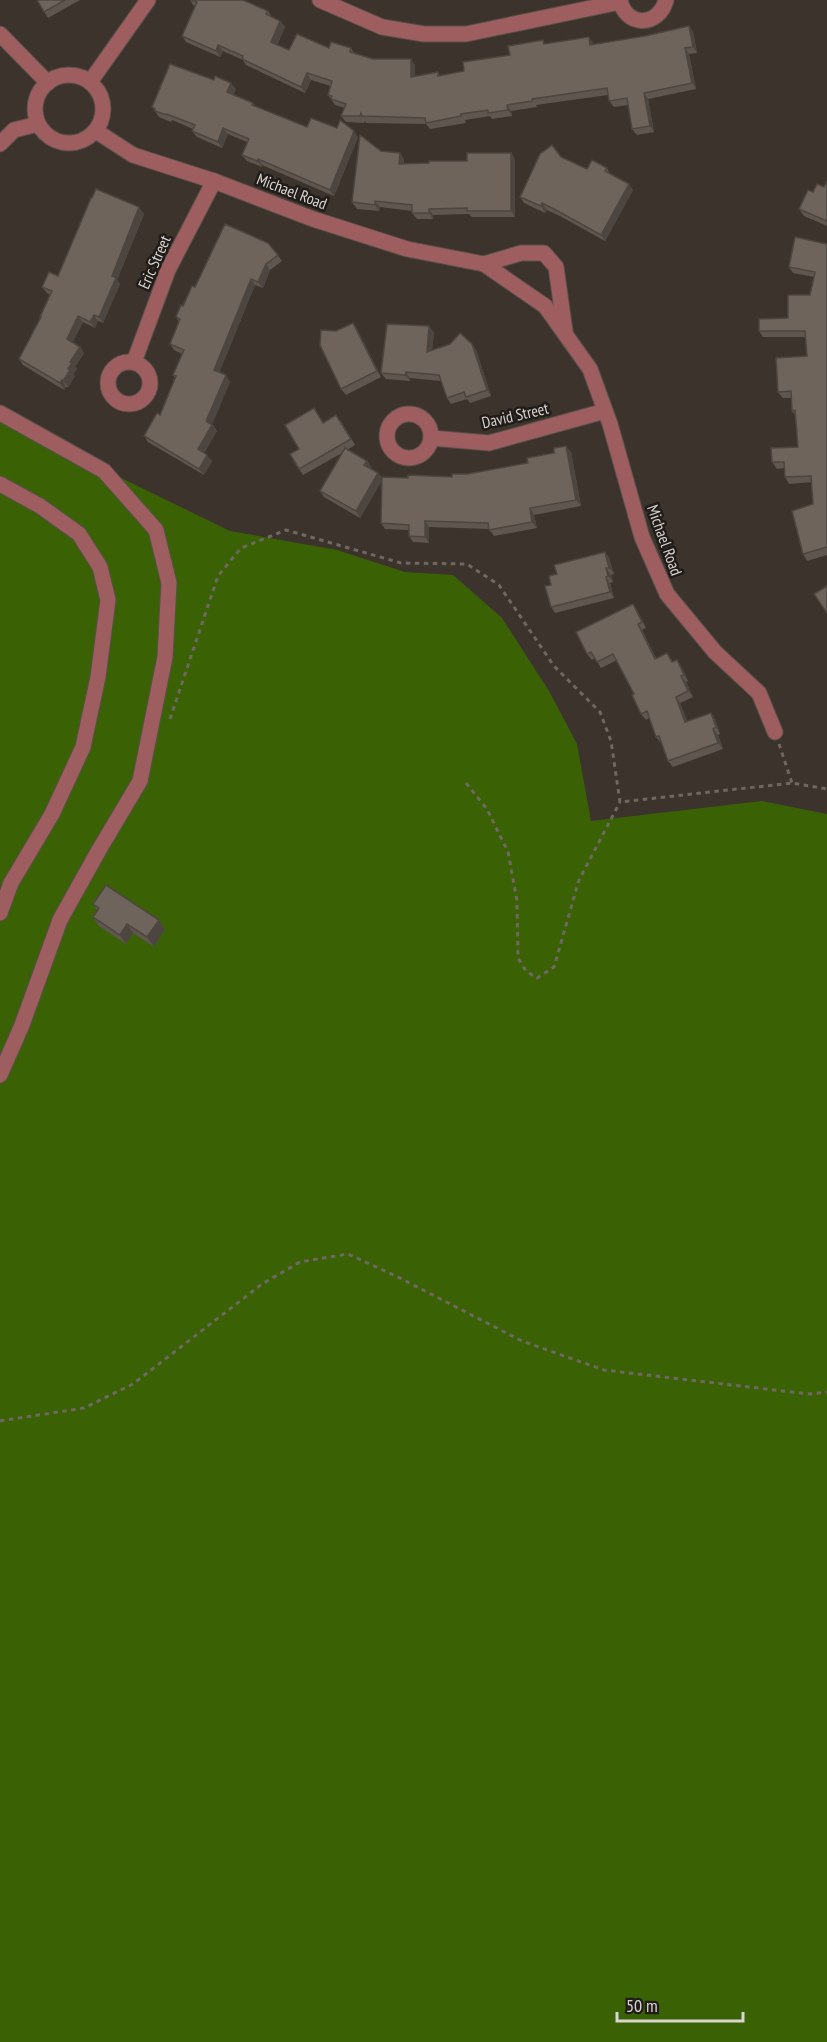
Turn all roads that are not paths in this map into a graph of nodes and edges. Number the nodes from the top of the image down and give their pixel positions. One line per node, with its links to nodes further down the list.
1 (148, 0): 7 (street)
2 (320, 0): 4 (street)
3 (666, 0): 4 (street)
4 (620, 1)
5 (0, 34): 6 (street)
6 (48, 82): 7 (street); 8 (street)
7 (90, 82): 9 (street)
8 (38, 124): 9 (street); 10 (street)
9 (96, 131): 11 (street, Michael Road)
10 (0, 144)
11 (214, 180): 12 (street, Michael Road); 14 (street, Eric Street)
12 (484, 264): 13 (street, Michael Road); 13 (street, Michael Road)
13 (566, 334): 15 (street, Michael Road)
14 (134, 362)
15 (605, 411): 17 (street, David Street); 19 (street, Michael Road)
16 (0, 413): 21 (street)
17 (431, 438)
18 (0, 484): 20 (street)
19 (775, 732)
20 (0, 913)
21 (0, 1076)

